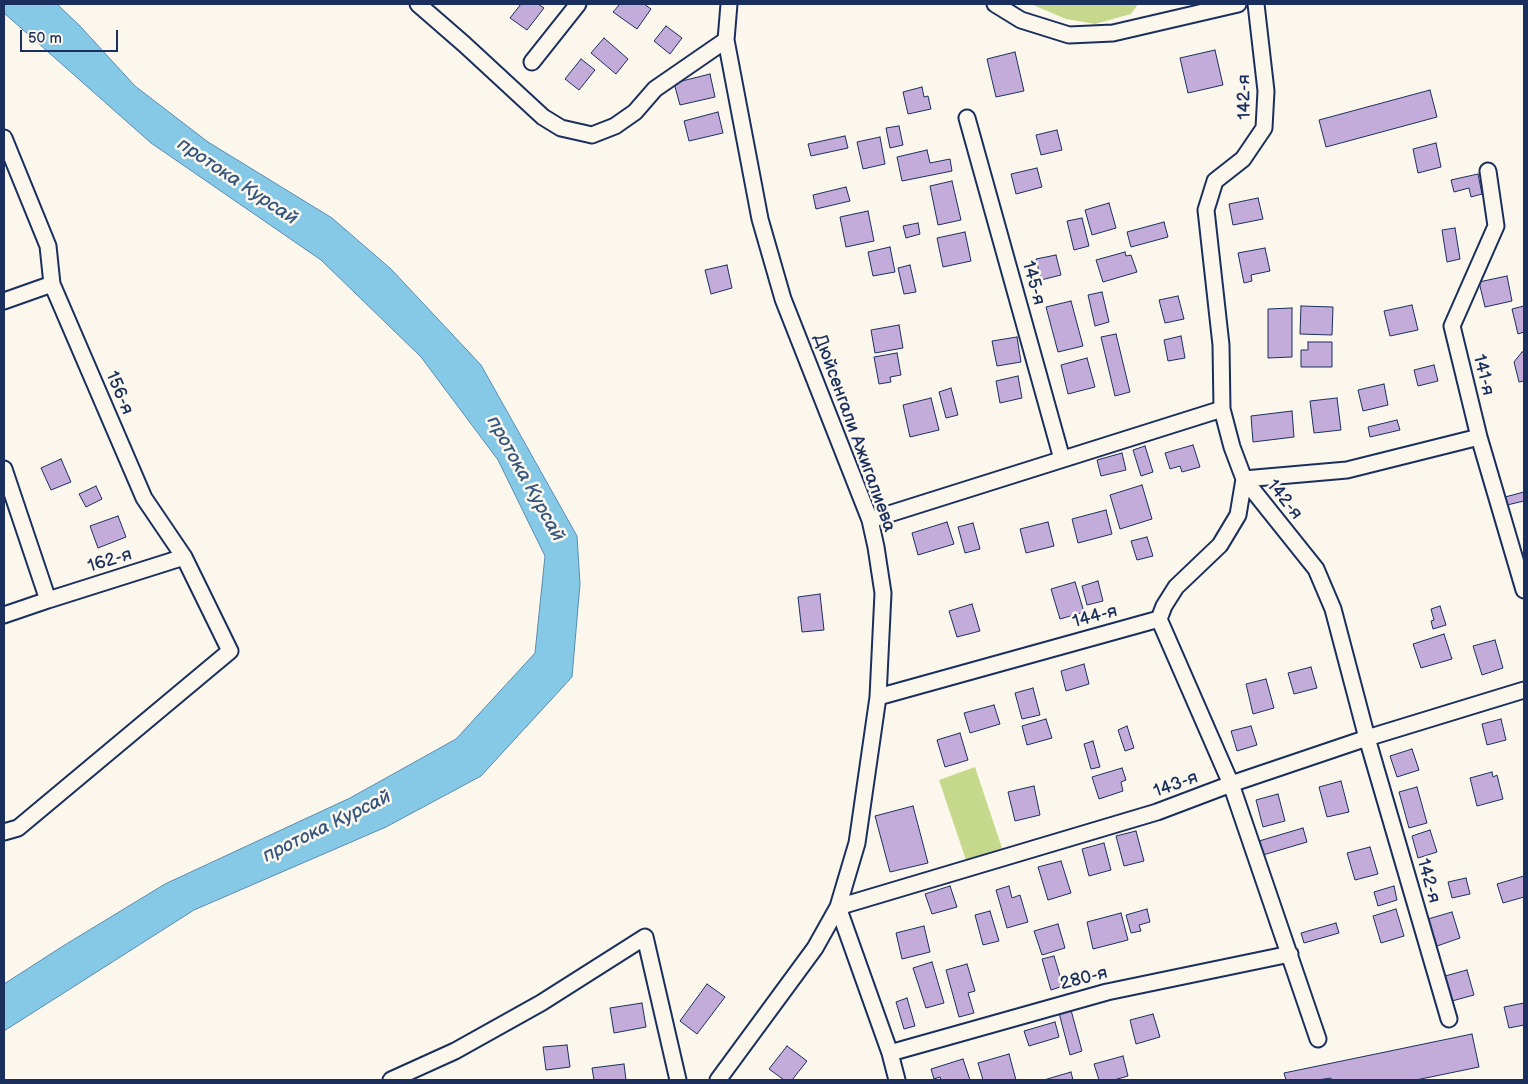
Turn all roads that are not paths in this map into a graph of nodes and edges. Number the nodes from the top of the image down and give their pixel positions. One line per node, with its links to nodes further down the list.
1 (418, 4): 7 (street)
2 (578, 4): 8 (street)
3 (728, 4): 7 (street, Дюйсенгали Ажигалиева)
4 (995, 4): 5 (street)
5 (1238, 4)
6 (1256, 4): 14 (street, 142-я)
7 (726, 40): 19 (street, Дюйсенгали Ажигалиева)
8 (532, 62)
9 (967, 118): 16 (street, 145-я)
10 (4, 138): 12 (street, 156-я)
11 (1488, 171): 15 (street, 141-я)
12 (52, 284): 13 (street); 20 (street, 156-я)
13 (4, 301)
14 (1222, 409): 16 (street); 18 (street, 142-я)
15 (1479, 437): 18 (street); 21 (street, 141-я)
16 (1062, 459): 19 (street)
17 (5, 476): 22 (street)
18 (1244, 479): 24 (street); 27 (street, 142-я)
19 (870, 520): 26 (street, Дюйсенгали Ажигалиева)
20 (184, 557): 22 (street, 162-я); 29 (street, 156-я)
21 (1524, 590)
22 (48, 600): 23 (street, 162-я)
23 (4, 615)
24 (1159, 619): 26 (street, 144-я); 28 (street)
25 (1523, 694): 27 (street, 143-я)
26 (878, 696): 30 (street, Дюйсенгали Ажигалиева)
27 (1367, 738): 28 (street, 143-я); 32 (street, 142-я)
28 (1231, 784): 30 (street, 143-я); 31 (street)
29 (4, 832)
30 (838, 907): 34 (street); 37 (street, Дюйсенгали Ажигалиева)
31 (1290, 954): 33 (street); 34 (street, 280-я)
32 (1449, 1019)
33 (1318, 1039)
34 (890, 1053): 38 (street)
35 (391, 1080): 36 (street)
36 (678, 1080)
37 (718, 1080)
38 (897, 1080)

